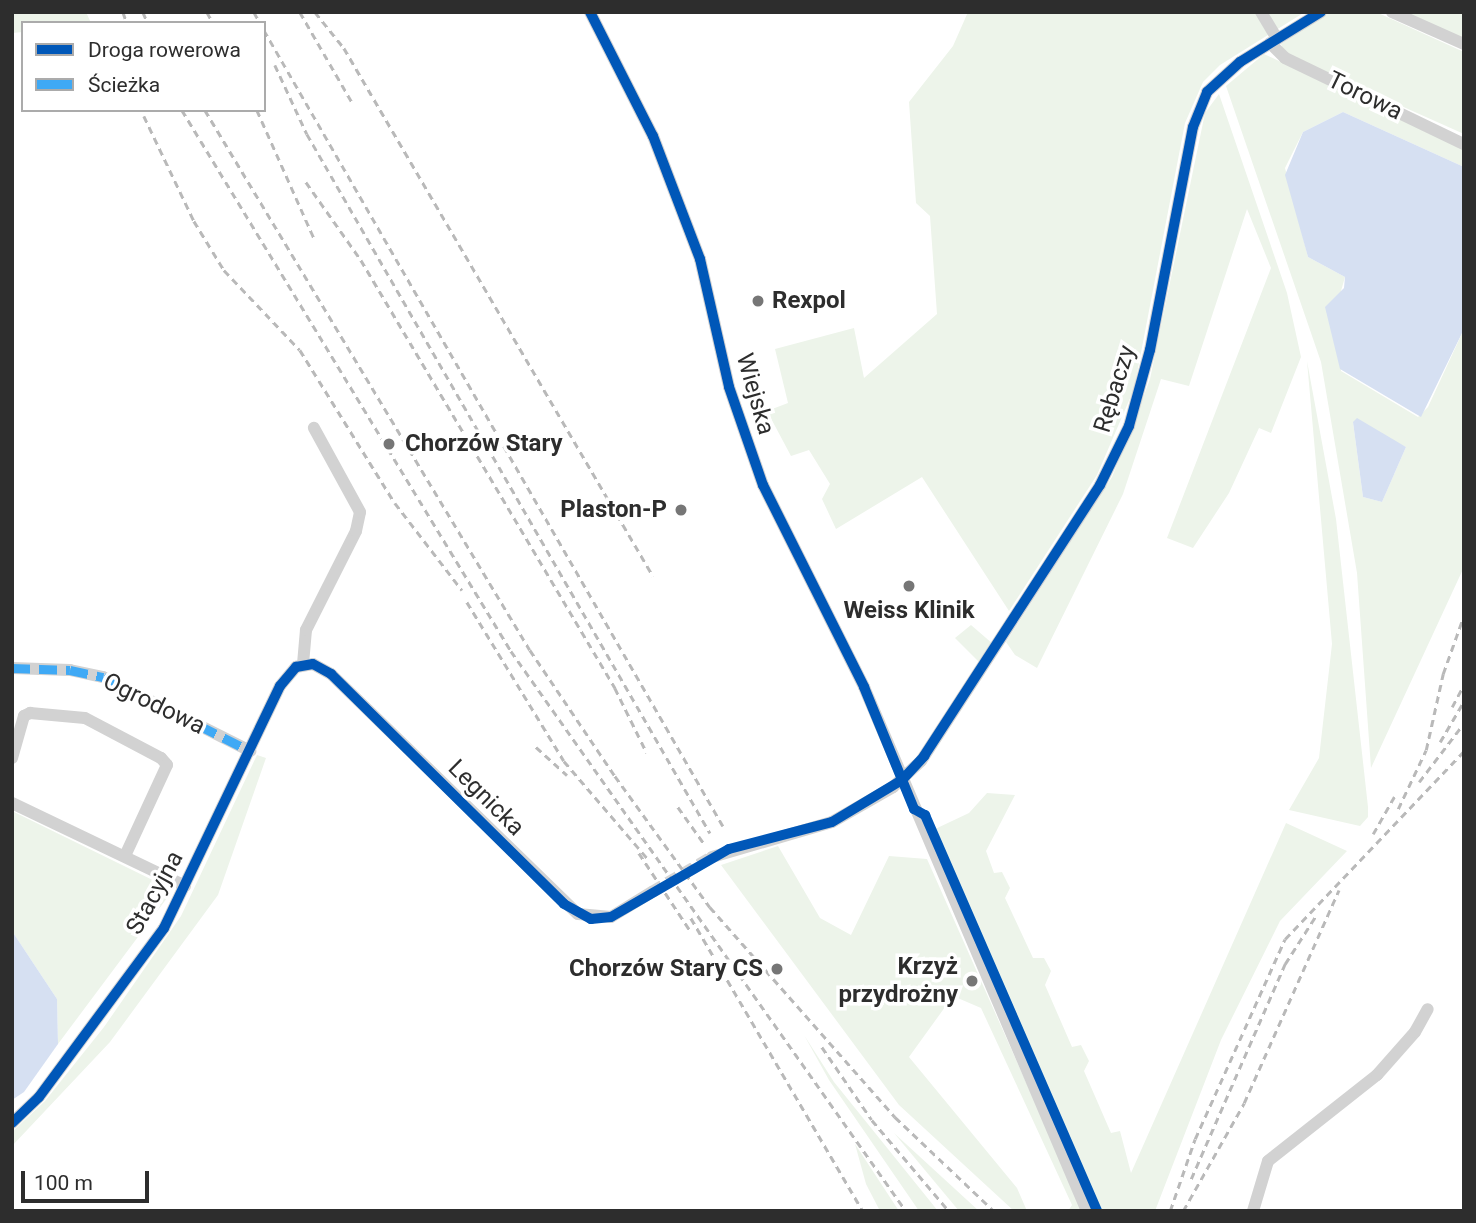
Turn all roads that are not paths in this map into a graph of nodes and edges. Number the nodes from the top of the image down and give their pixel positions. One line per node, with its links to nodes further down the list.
1 (590, 12): 13 (street, Wiejska)
2 (1261, 12): 5 (street)
3 (1321, 12): 5 (street, Rębaczy)
4 (1392, 12): 6 (street)
5 (1274, 41): 7 (street, Torowa); 13 (street, Rębaczy)
6 (1464, 44)
7 (1464, 144)
8 (314, 428): 9 (street)
9 (303, 664): 11 (street, Stacyjna); 18 (street, Legnicka)
10 (12, 668): 11 (street, Ogrodowa)
11 (250, 751): 17 (street, Stacyjna)
12 (12, 758): 15 (street)
13 (902, 780): 16 (street); 21 (street)
14 (12, 803): 15 (street)
15 (125, 856): 17 (street)
16 (712, 857)
17 (185, 886): 20 (street, Stacyjna)
18 (652, 892)
19 (1428, 1009): 22 (street)
20 (12, 1123)
21 (1087, 1211)
22 (1253, 1211)

